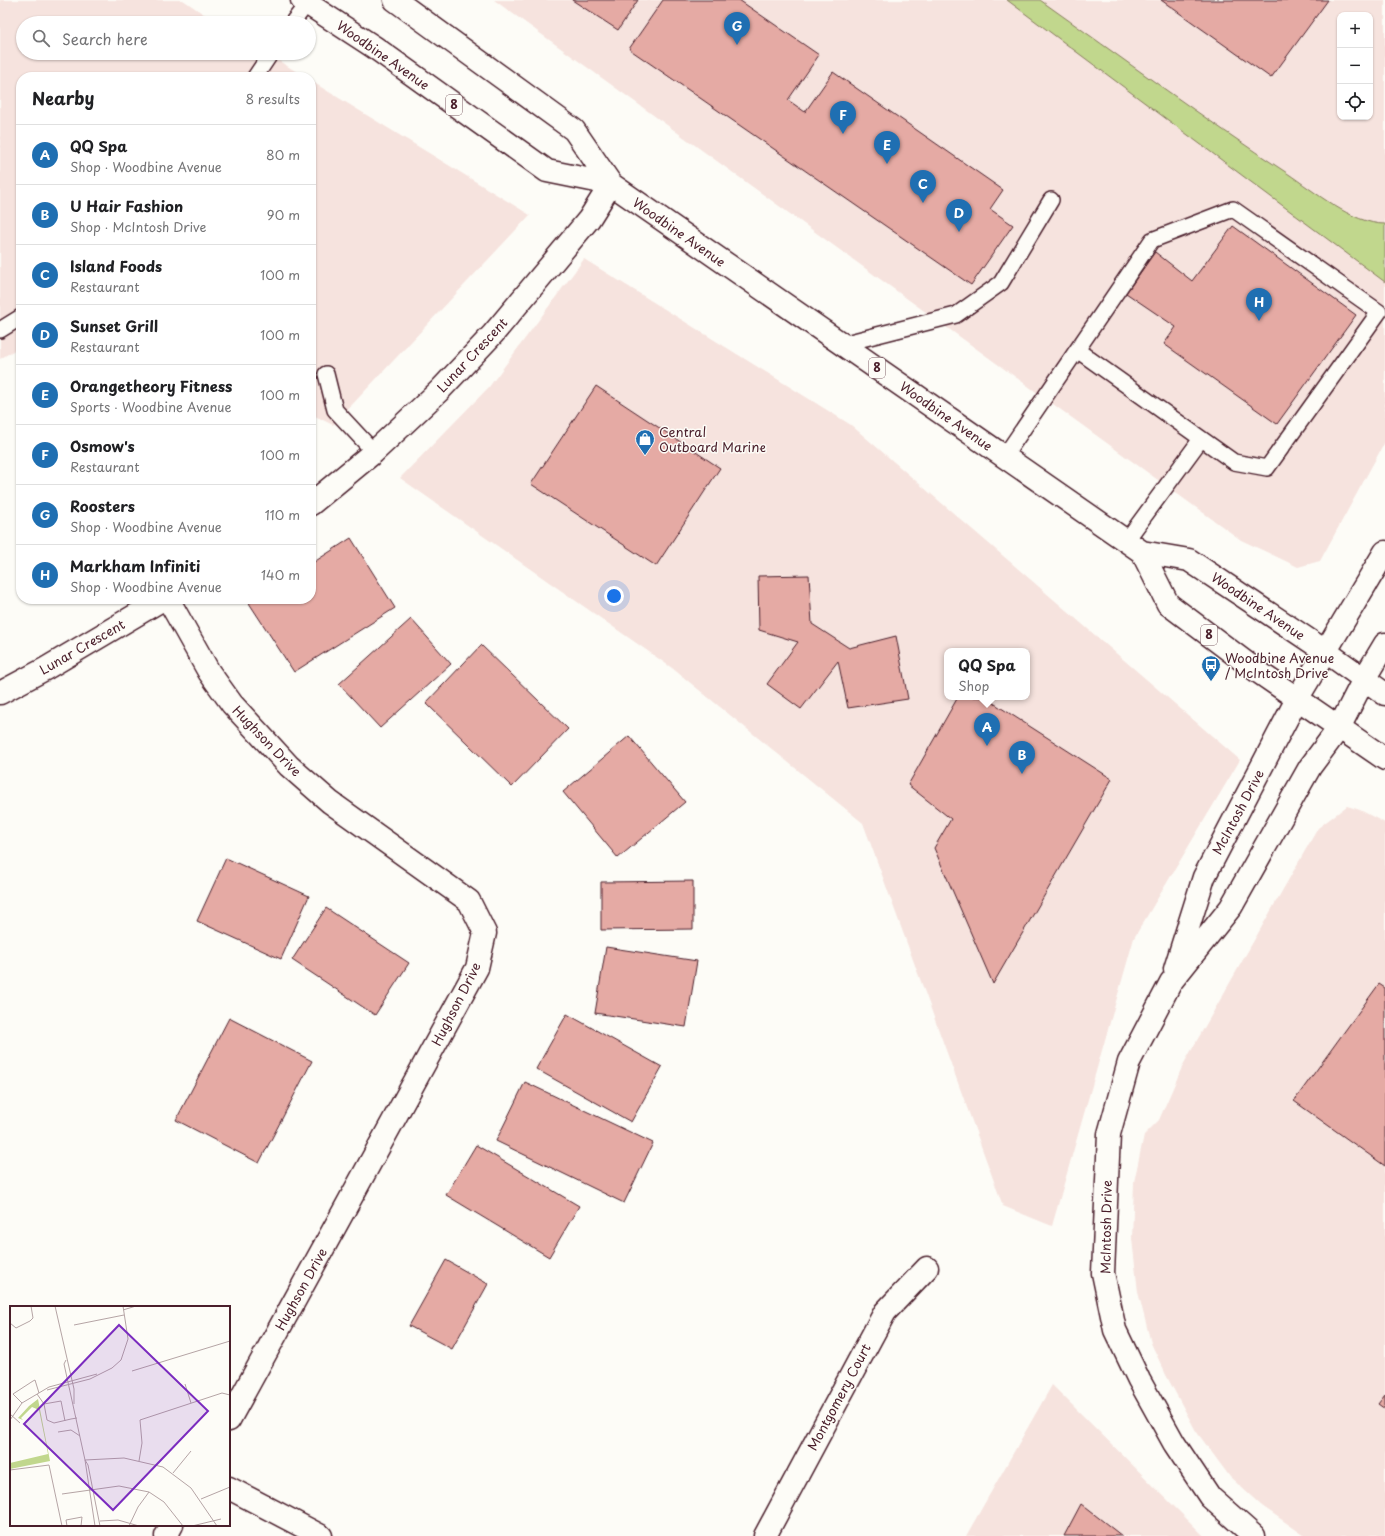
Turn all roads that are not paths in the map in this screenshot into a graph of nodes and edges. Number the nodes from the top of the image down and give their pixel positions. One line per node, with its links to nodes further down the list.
1 (396, 0): 6 (street, Woodbine Avenue / 8)
2 (306, 1): 3 (lane); 6 (street, Woodbine Avenue / 8)
3 (296, 16)
4 (266, 60): 5 (lane)
5 (258, 72)
6 (611, 184): 11 (street, Woodbine Avenue / 8); 15 (street, Lunar Crescent)
7 (1051, 200): 11 (lane)
8 (1382, 313): 12 (lane); 14 (lane)
9 (16, 320): 10 (lane)
10 (0, 330)
11 (842, 344): 16 (street, Woodbine Avenue / 8)
12 (1077, 350): 14 (lane); 16 (lane)
13 (326, 374): 15 (lane)
14 (1201, 439): 18 (lane)
15 (374, 452): 17 (street, Lunar Crescent)
16 (1004, 457): 18 (street, Woodbine Avenue / 8)
17 (316, 500)
18 (1134, 547): 23 (street, Woodbine Avenue / 8); 27 (street, Woodbine Avenue / 8)
19 (1385, 552): 23 (street, McIntosh Drive)
20 (156, 604): 25 (street, Lunar Crescent)
21 (171, 604): 32 (street, Hughson Drive)
22 (1385, 644): 24 (street, McIntosh Drive)
23 (1325, 651): 24 (street, Woodbine Avenue / 8); 27 (street, McIntosh Drive)
24 (1364, 679): 26 (street, Woodbine Avenue / 8); 28 (street, McIntosh Drive)
25 (0, 693)
26 (1385, 694)
27 (1297, 699): 28 (street, Woodbine Avenue / 8); 30 (street, McIntosh Drive)
28 (1339, 728): 29 (street, Woodbine Avenue / 8); 30 (street, McIntosh Drive)
29 (1385, 759)
30 (1171, 982): 38 (street, McIntosh Drive)
31 (927, 1268): 37 (street, Montgomery Court)
32 (230, 1418)
33 (230, 1489): 36 (street)
34 (171, 1526): 35 (street)
35 (166, 1536)
36 (321, 1536)
37 (765, 1536)
38 (1254, 1536)

